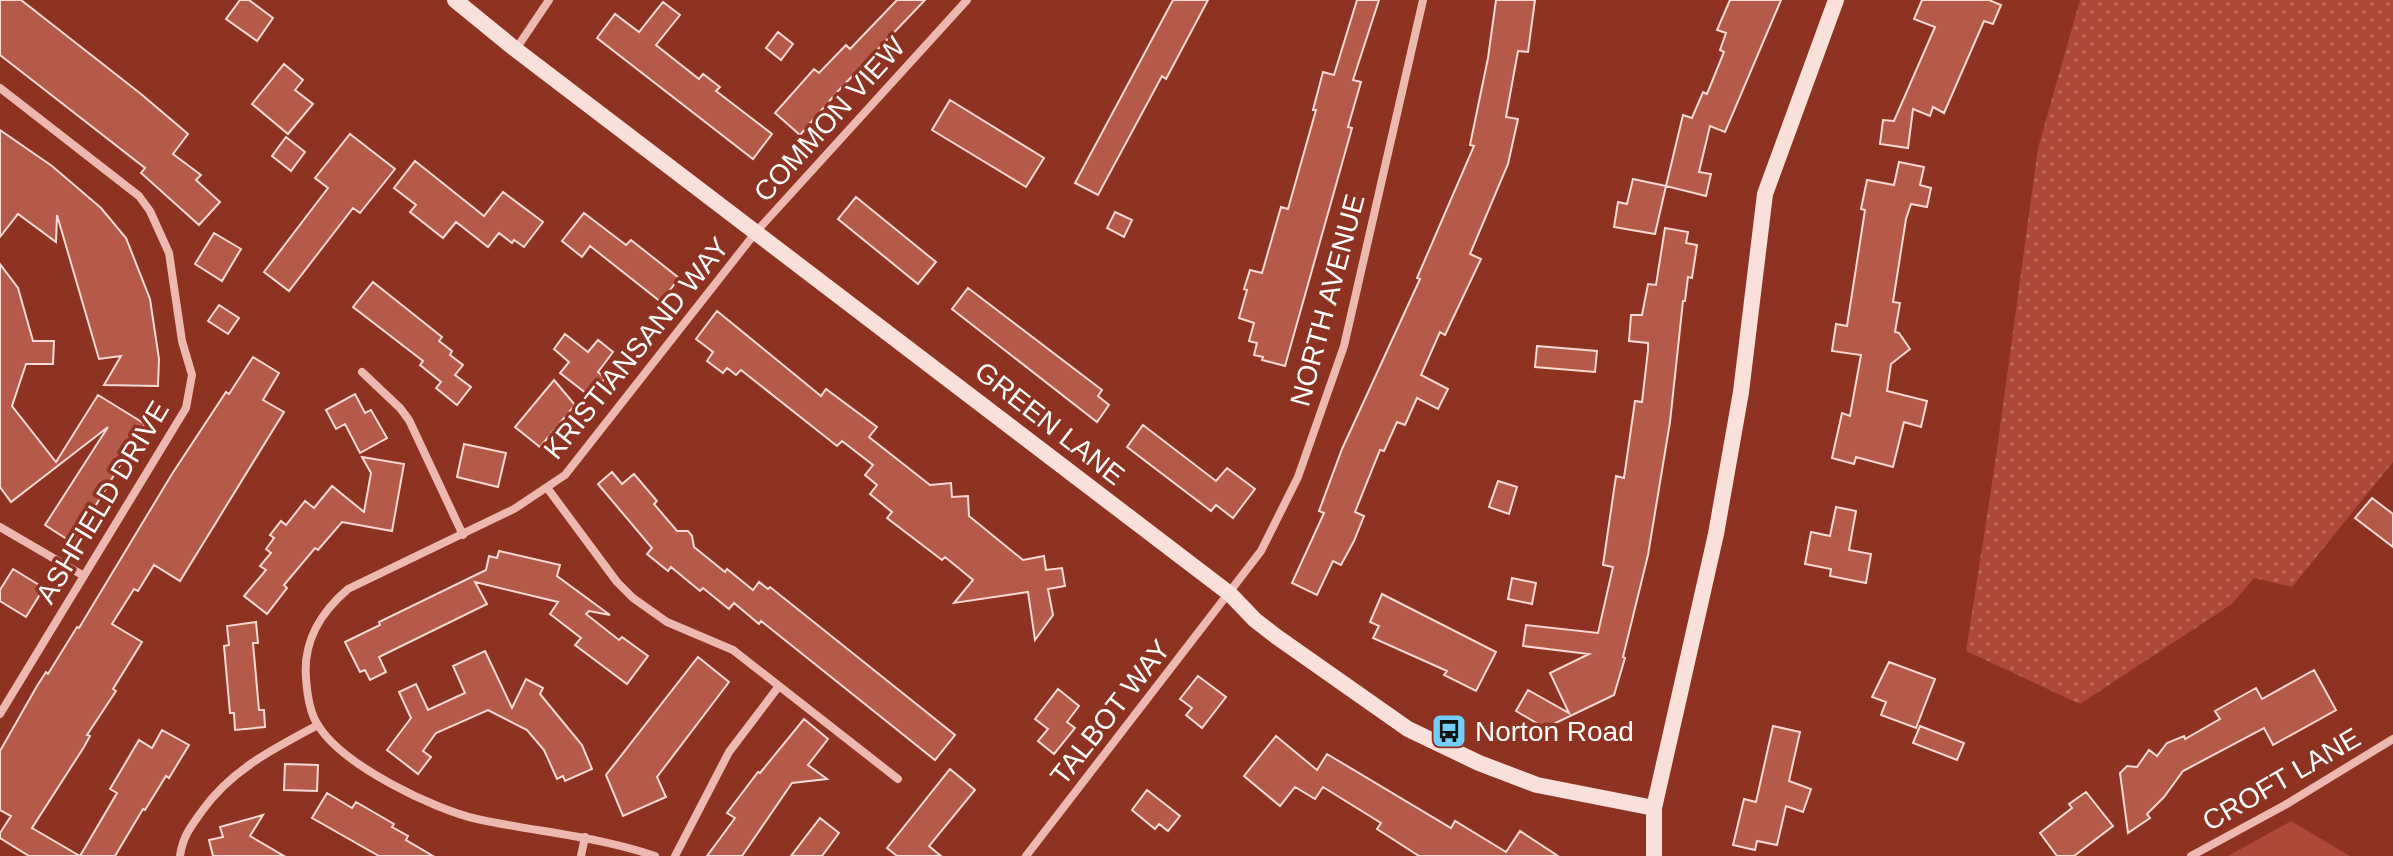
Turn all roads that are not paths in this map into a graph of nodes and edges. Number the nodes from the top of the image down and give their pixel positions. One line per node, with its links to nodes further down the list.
1 (455, 0): 6 (street, GREEN LANE)
2 (549, 0): 6 (street)
3 (967, 0): 8 (street, COMMON VIEW)
4 (1423, 0): 14 (street, NORTH AVENUE)
5 (1836, 0): 20 (street)
6 (515, 49): 8 (street, GREEN LANE)
7 (0, 88): 13 (street, ASHFIELD DRIVE)
8 (756, 232): 10 (street, KRISTIANSAND WAY); 14 (street, GREEN LANE)
9 (362, 372): 12 (street)
10 (548, 489): 12 (street, KRISTIANSAND WAY); 15 (street, KRISTIANSAND WAY)
11 (0, 527): 13 (street)
12 (463, 535): 17 (street, KRISTIANSAND WAY)
13 (84, 576): 16 (street, ASHFIELD DRIVE)
14 (1230, 594): 20 (street, GREEN LANE); 26 (street, TALBOT WAY)
15 (779, 686): 19 (street, KRISTIANSAND WAY); 25 (street)
16 (0, 714)
17 (318, 725): 21 (street, KRISTIANSAND WAY); 22 (street)
18 (2393, 739): 28 (street, CROFT LANE)
19 (898, 779)
20 (1654, 808): 27 (street)
21 (585, 837): 23 (street); 24 (street, KRISTIANSAND WAY)
22 (180, 856)
23 (581, 856)
24 (655, 856)
25 (675, 856)
26 (1026, 856)
27 (1654, 856)
28 (2191, 856)

